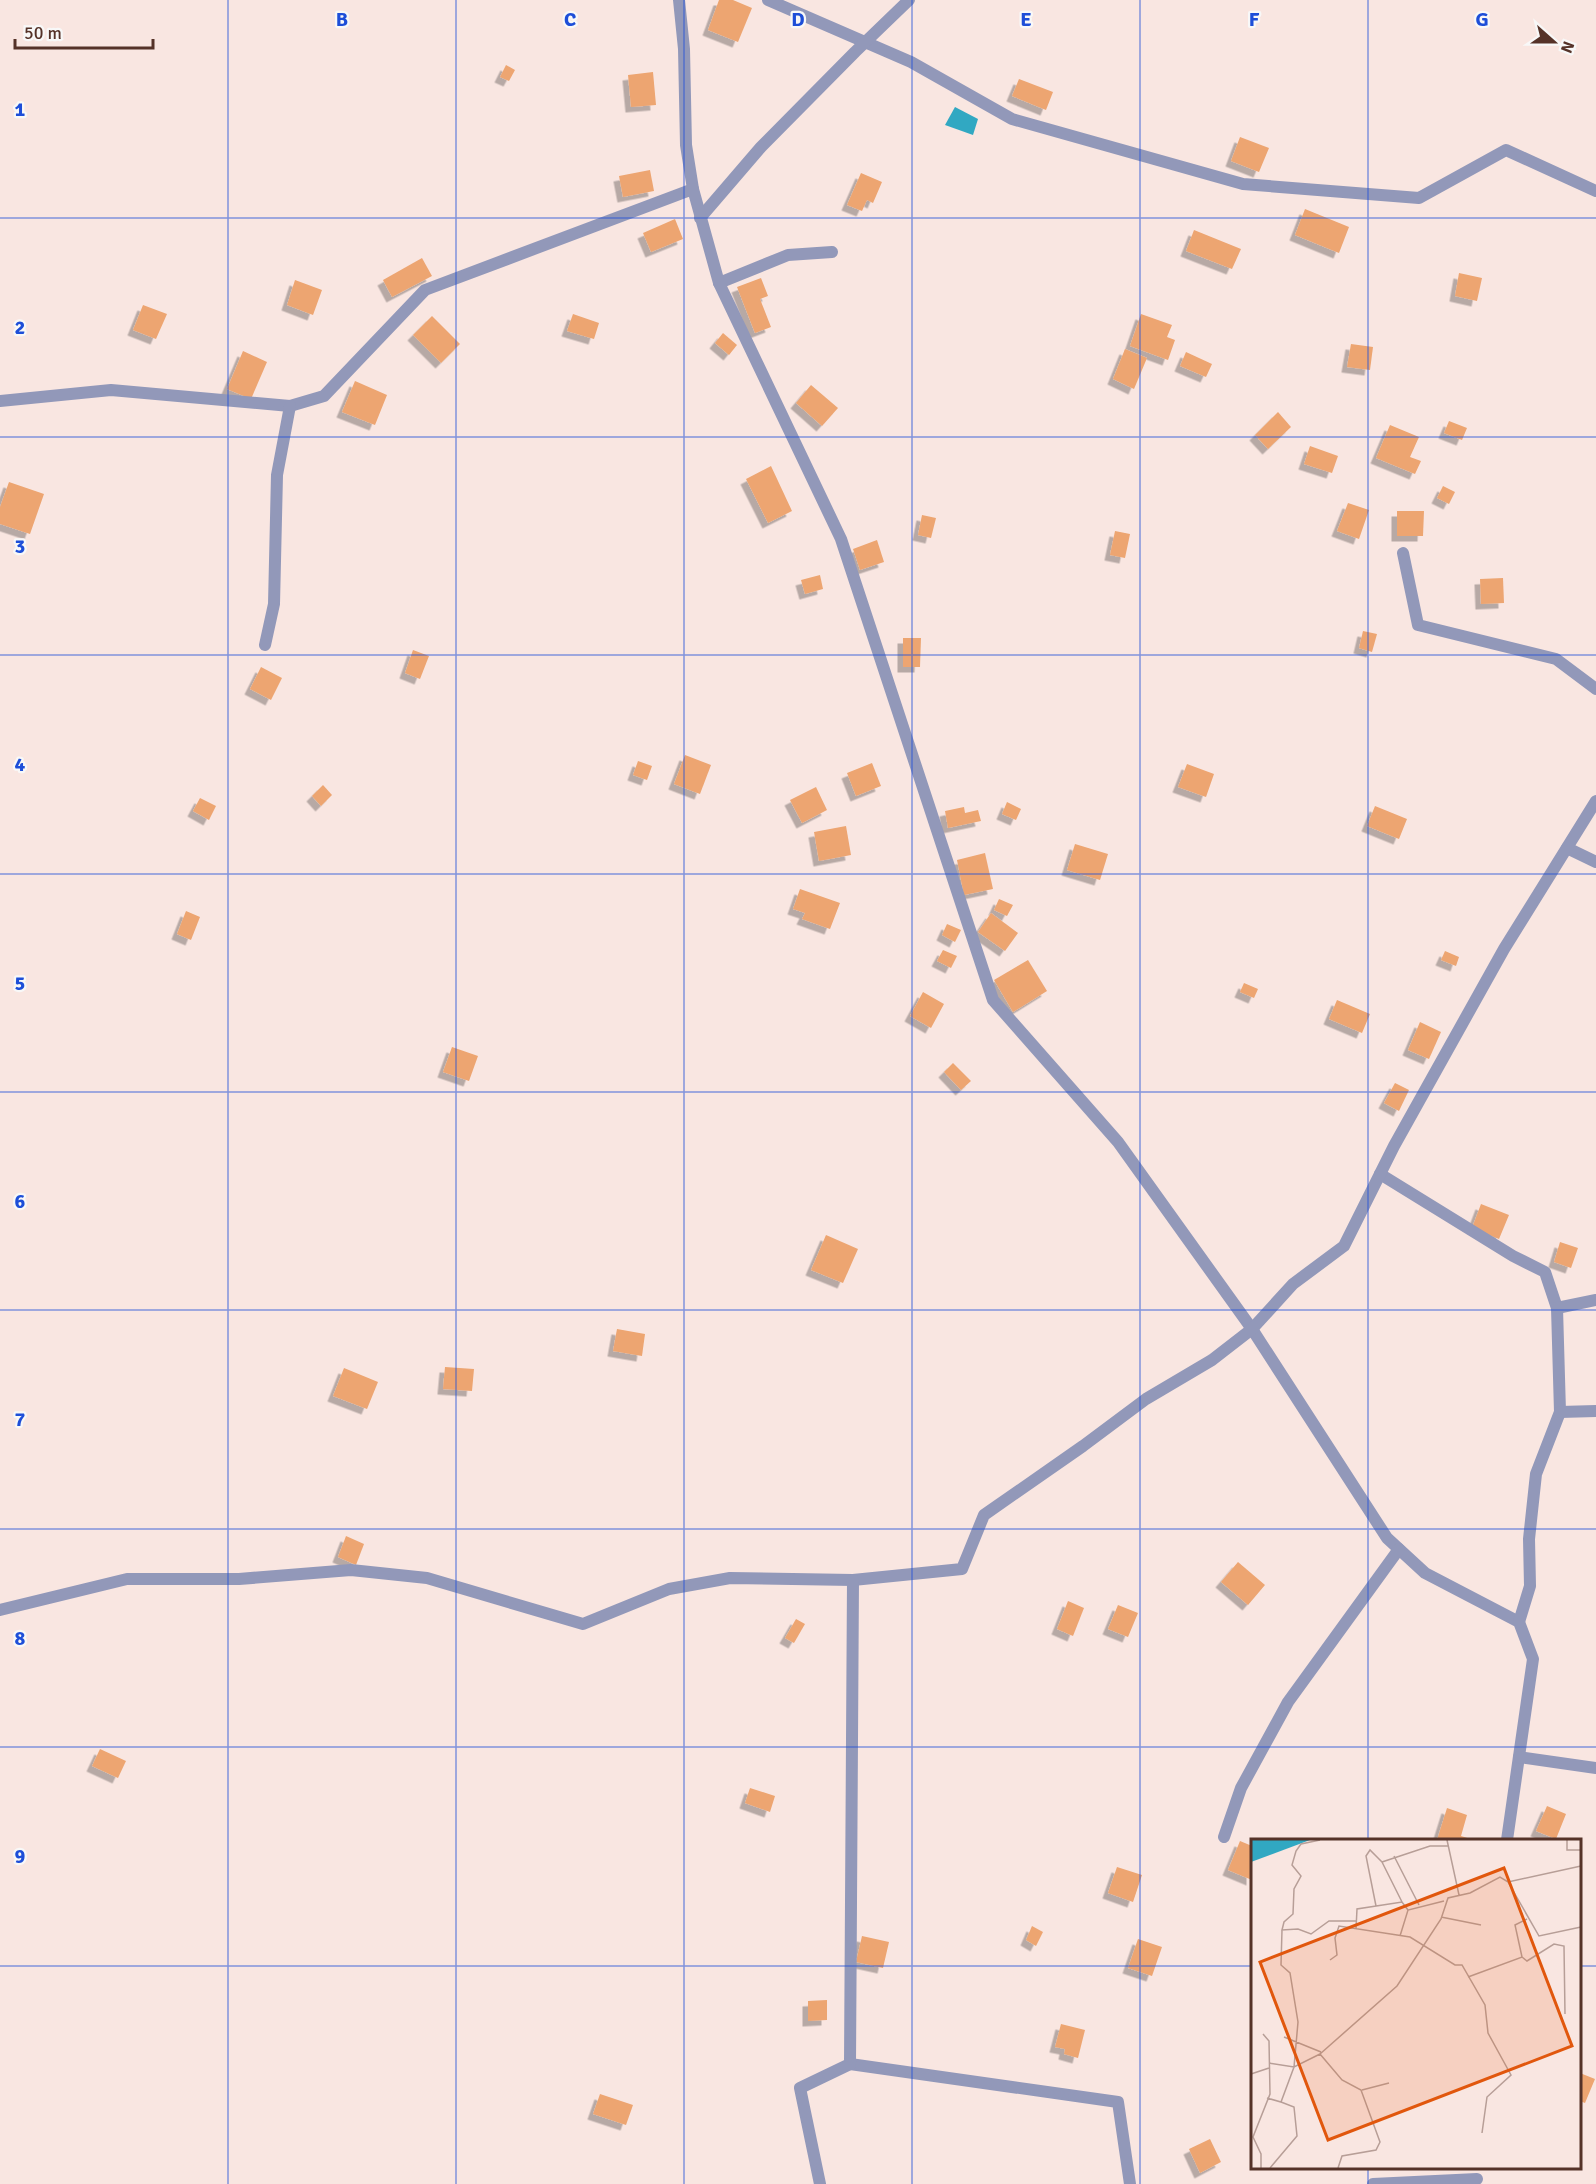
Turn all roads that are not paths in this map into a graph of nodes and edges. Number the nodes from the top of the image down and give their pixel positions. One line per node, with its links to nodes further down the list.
1 (679, 0): 5 (street)
2 (768, 0): 4 (street)
3 (909, 0): 4 (street)
4 (865, 42): 6 (street); 7 (street)
5 (693, 189): 7 (street); 11 (street)
6 (1596, 190)
7 (700, 218): 9 (street)
8 (832, 252): 9 (street)
9 (719, 283): 21 (street)
10 (0, 401): 11 (street)
11 (290, 406): 13 (street)
12 (1403, 553): 14 (street)
13 (265, 645)
14 (1596, 689)
15 (1596, 801): 16 (street)
16 (1567, 848): 17 (street); 18 (street)
17 (1596, 862)
18 (1380, 1174): 20 (street); 21 (street)
19 (1596, 1300): 20 (street)
20 (1557, 1308): 23 (street)
21 (1252, 1329): 24 (street); 25 (street)
22 (1596, 1411): 23 (street)
23 (1560, 1412): 27 (street)
24 (1399, 1550): 27 (street); 30 (street)
25 (853, 1580): 26 (street); 32 (street)
26 (0, 1610)
27 (1518, 1622): 28 (street)
28 (1519, 1757): 29 (street); 31 (street)
29 (1596, 1768)
30 (1224, 1837)
31 (1507, 1839)
32 (850, 2064): 34 (street); 35 (street)
33 (1479, 2177): 36 (street)
34 (820, 2184)
35 (1130, 2184)
36 (1373, 2184)

